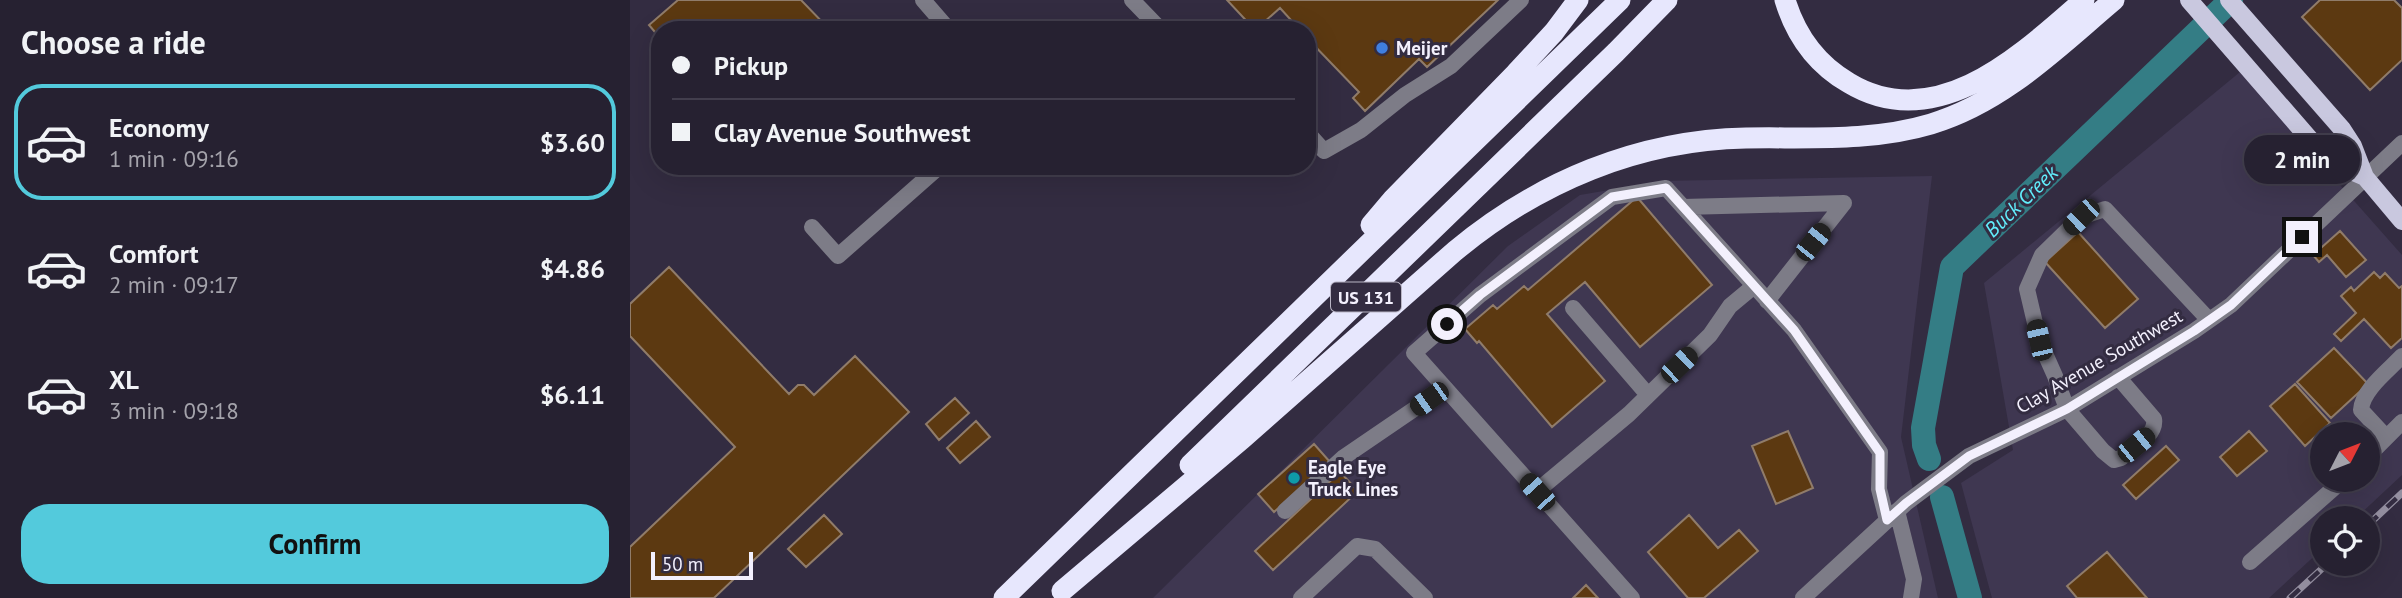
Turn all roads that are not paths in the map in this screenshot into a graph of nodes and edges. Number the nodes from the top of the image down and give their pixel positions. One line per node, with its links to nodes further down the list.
1 (923, 0): 12 (street)
2 (1132, 0): 13 (street)
3 (1521, 0): 14 (street)
4 (1578, 0): 22 (highway)
5 (1620, 0): 22 (highway, US 131)
6 (1667, 0): 39 (highway, US 131)
7 (1785, 0): 8 (highway)
8 (2084, 0)
9 (2114, 0): 39 (highway)
10 (2229, 0): 17 (main road)
11 (2192, 3): 17 (main road)
12 (941, 21)
13 (1152, 21)
14 (1316, 142)
15 (2402, 143): 17 (street, Clay Avenue Southwest)
16 (930, 175): 20 (street)
17 (2365, 177): 19 (main road); 25 (street, Clay Avenue Southwest)
18 (1683, 207): 21 (street); 23 (street); 28 (street)
19 (2402, 221)
20 (812, 227)
21 (1754, 286): 23 (street); 29 (street)
22 (1321, 290): 40 (highway, US 131)
23 (1767, 300): 37 (street)
24 (1573, 307): 29 (street)
25 (2209, 320): 27 (street, Clay Avenue Southwest); 30 (street)
26 (2402, 356): 32 (street)
27 (2118, 377): 30 (street, Clay Avenue Southwest); 30 (street)
28 (1440, 383): 34 (street); 36 (street)
29 (1648, 395): 34 (street)
30 (2067, 409): 37 (street, Clay Avenue Southwest)
31 (2402, 422): 32 (street)
32 (2386, 437): 33 (street)
33 (2380, 443)
34 (1537, 492): 43 (street)
35 (2329, 492): 38 (street)
36 (1285, 512)
37 (1892, 515): 44 (street, Clay Avenue Southwest); 45 (street)
38 (2250, 562)
39 (1058, 595)
40 (1004, 598)
41 (1301, 598): 42 (street)
42 (1424, 598)
43 (1632, 598)
44 (1803, 598)
45 (1911, 598)

